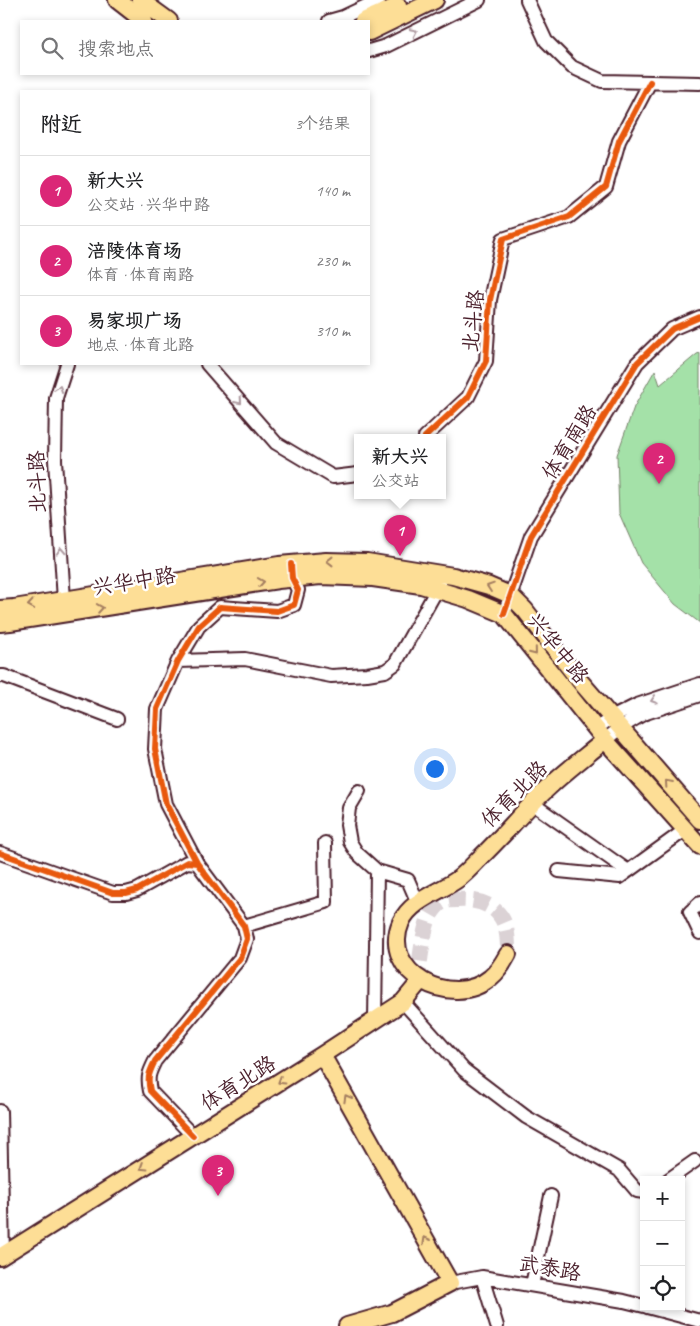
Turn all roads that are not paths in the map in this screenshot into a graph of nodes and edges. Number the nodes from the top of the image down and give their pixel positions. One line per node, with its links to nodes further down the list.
1 (117, 0): 8 (main road)
2 (140, 0): 9 (main road)
3 (380, 0): 10 (street)
4 (411, 0): 11 (main road)
5 (436, 0): 12 (main road)
6 (479, 0): 13 (street, one-way to 6)
7 (527, 0): 14 (street)
8 (143, 20)
9 (168, 20)
10 (332, 20)
11 (365, 20)
12 (370, 32)
13 (370, 51)
14 (650, 82): 15 (street); 19 (street, 北斗路)
15 (700, 83)
16 (700, 317): 24 (street, 体育南路)
17 (67, 365): 25 (street, 北斗路, one-way to 17)
18 (208, 365): 20 (street, one-way to 20)
19 (428, 434)
20 (354, 474)
21 (292, 571): 22 (main road, one-way to 21); 23 (main road, 兴华中路); 25 (main road); 28 (main road, 兴华中路, one-way to 21); 29 (street)
22 (444, 575): 23 (street); 24 (main road, one-way to 22)
23 (436, 590): 27 (main road, 兴华中路); 29 (street)
24 (510, 595): 27 (street, 体育南路); 34 (main road)
25 (64, 600): 26 (main road, one-way to 26)
26 (0, 609)
27 (504, 614): 35 (main road, 兴华中路, one-way to 35)
28 (0, 623)
29 (178, 660): 43 (street)
30 (0, 676): 33 (street)
31 (700, 684): 34 (street, one-way to 34)
32 (700, 695): 34 (street)
33 (117, 719)
34 (615, 723): 35 (street); 38 (main road, one-way to 34)
35 (600, 735): 37 (main road, 体育北路); 39 (main road, 兴华中路)
36 (359, 791): 44 (street)
37 (533, 804): 46 (street); 47 (main road, 体育北路)
38 (700, 820)
39 (685, 830): 41 (main road, 兴华中路); 46 (street)
40 (325, 843): 49 (street)
41 (700, 846)
42 (0, 853): 43 (street)
43 (197, 863): 49 (street)
44 (377, 871): 47 (street); 54 (street)
45 (559, 871): 46 (street)
46 (628, 871)
47 (418, 903): 51 (main road, 体育北路)
48 (700, 903): 50 (street)
49 (244, 926): 57 (street)
50 (700, 933)
51 (508, 954)
52 (417, 985): 53 (main road, 体育北路)
53 (403, 1002): 54 (main road, 体育北路); 60 (street)
54 (375, 1021): 55 (main road, 体育北路)
55 (322, 1055): 57 (main road, 体育北路, one-way to 57); 64 (main road, one-way to 55)
56 (0, 1111): 62 (street)
57 (193, 1136): 62 (main road, 体育北路, one-way to 62)
58 (695, 1160): 59 (street)
59 (673, 1176)
60 (640, 1191)
61 (552, 1196): 65 (street)
62 (2, 1256)
63 (482, 1277): 64 (street, 武泰路); 65 (street, 武泰路); 71 (street)
64 (450, 1282): 68 (main road)
65 (532, 1285): 66 (street, 武泰路)
66 (640, 1306)
67 (661, 1311): 69 (street, 武泰路)
68 (393, 1319): 70 (main road)
69 (700, 1321)
70 (347, 1326)
71 (497, 1326)

